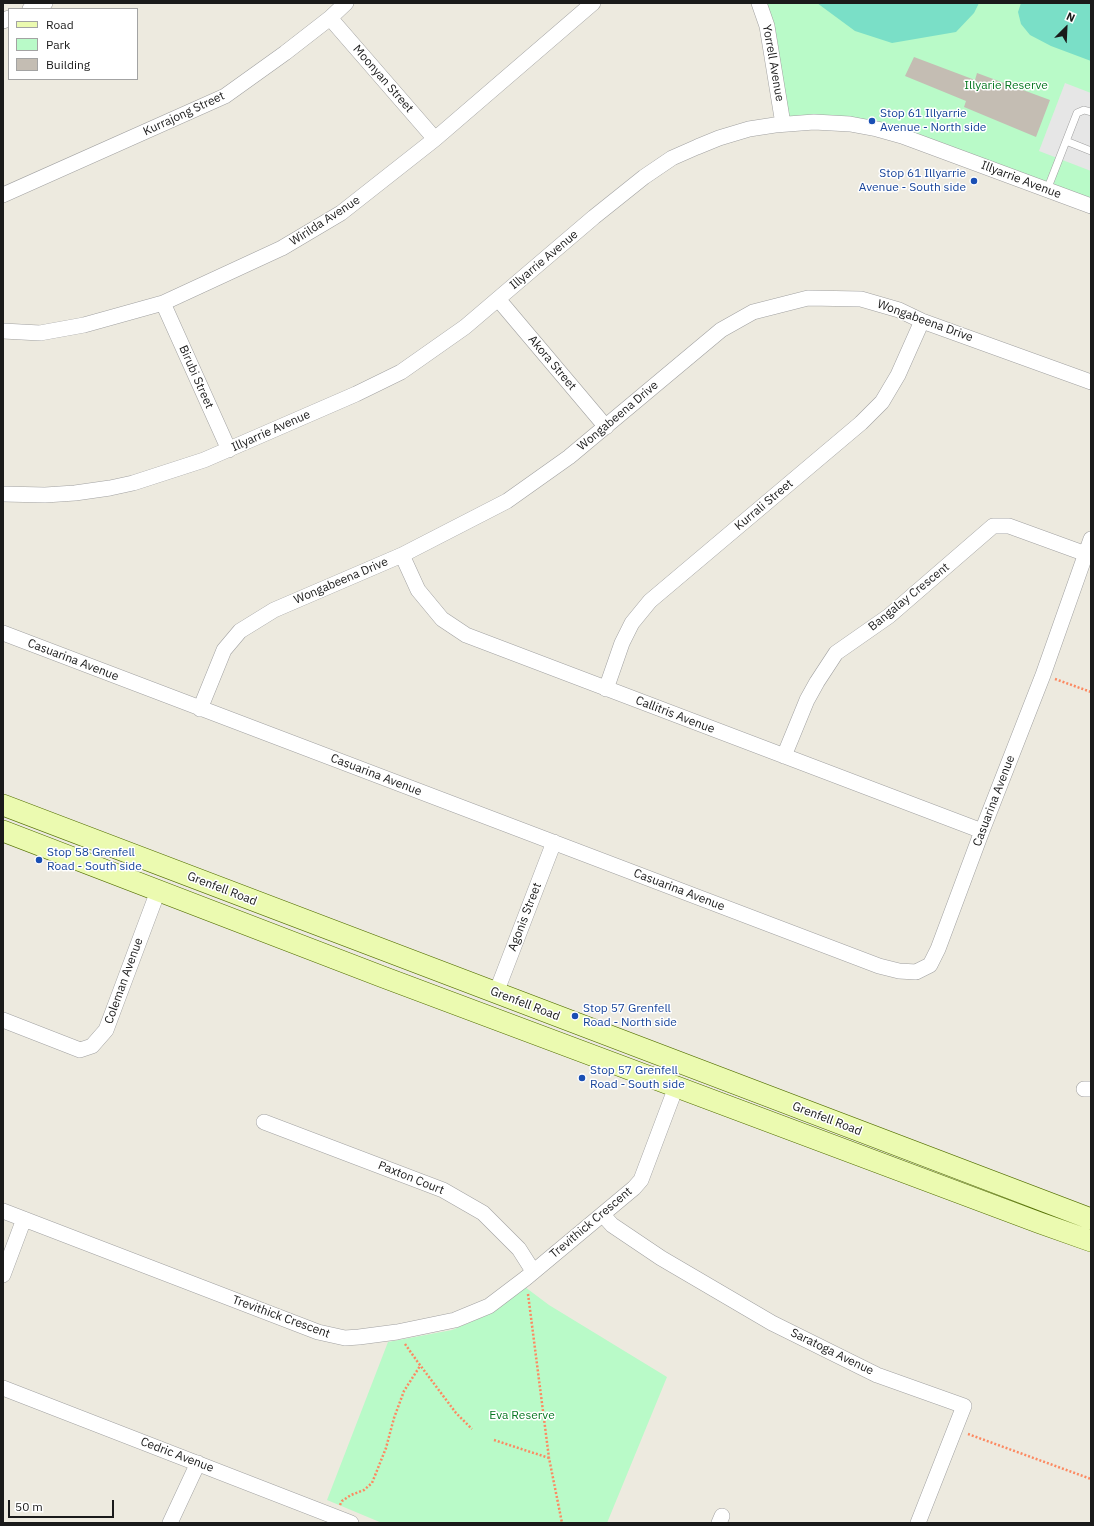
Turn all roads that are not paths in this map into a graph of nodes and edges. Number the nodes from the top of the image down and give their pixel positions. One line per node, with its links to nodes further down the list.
1 (44, 3): 5 (street)
2 (346, 3): 6 (street, Kurrajong Street)
3 (593, 3): 9 (street, Wirilda Avenue)
4 (760, 3): 8 (street, Yorrell Avenue)
5 (32, 8)
6 (330, 18): 9 (street, Moonyan Street); 13 (street, Kurrajong Street)
7 (1091, 112): 10 (lane)
8 (783, 124): 12 (street, Illyarrie Avenue); 15 (street, Illyarrie Avenue)
9 (436, 139): 16 (street, Wirilda Avenue)
10 (1066, 141): 11 (lane); 12 (lane)
11 (1091, 151)
12 (1047, 190): 14 (street, Illyarrie Avenue)
13 (3, 195)
14 (1091, 206)
15 (498, 298): 20 (street, Akora Street); 21 (street, Illyarrie Avenue)
16 (163, 303): 18 (street, Wirilda Avenue); 21 (street, Birubi Street)
17 (922, 321): 19 (street, Wongabeena Drive); 20 (street, Wongabeena Drive); 27 (street, Kurrali Street)
18 (3, 331)
19 (1091, 382)
20 (606, 427): 25 (street, Wongabeena Drive)
21 (229, 450): 22 (street, Illyarrie Avenue)
22 (3, 494)
23 (1091, 539): 24 (street, Casuarina Avenue)
24 (1086, 554): 29 (street, Bangalay Crescent); 32 (street, Casuarina Avenue)
25 (402, 555): 27 (street, Callitris Avenue); 28 (street, Wongabeena Drive)
26 (3, 633): 28 (street, Casuarina Avenue)
27 (606, 689): 29 (street, Callitris Avenue)
28 (200, 709): 33 (street, Casuarina Avenue)
29 (784, 756): 32 (street, Callitris Avenue)
30 (3, 806): 34 (main road, Grenfell Road)
31 (3, 831): 35 (main road, Grenfell Road)
32 (982, 831): 33 (street, Casuarina Avenue)
33 (554, 842): 36 (street, Agonis Street)
34 (167, 868): 35 (main road); 36 (main road, Grenfell Road)
35 (158, 891): 37 (main road, Grenfell Road); 38 (street, Coleman Avenue)
36 (496, 992): 37 (main road); 39 (main road, Grenfell Road)
37 (486, 1016): 40 (main road, Grenfell Road)
38 (3, 1020)
39 (684, 1064): 40 (main road); 45 (main road, Grenfell Road)
40 (676, 1087): 43 (street, Trevithick Crescent); 46 (main road, Grenfell Road)
41 (264, 1122): 47 (street, Paxton Court)
42 (3, 1211): 44 (street, Trevithick Crescent)
43 (603, 1214): 47 (street, Trevithick Crescent); 53 (street, Saratoga Avenue)
44 (24, 1219): 47 (street, Trevithick Crescent); 48 (street)
45 (1091, 1219)
46 (1091, 1241)
47 (529, 1274)
48 (3, 1275)
49 (3, 1388): 50 (street, Cedric Avenue)
50 (198, 1463): 51 (street); 52 (street, Cedric Avenue)
51 (170, 1523)
52 (351, 1523)
53 (918, 1523)

